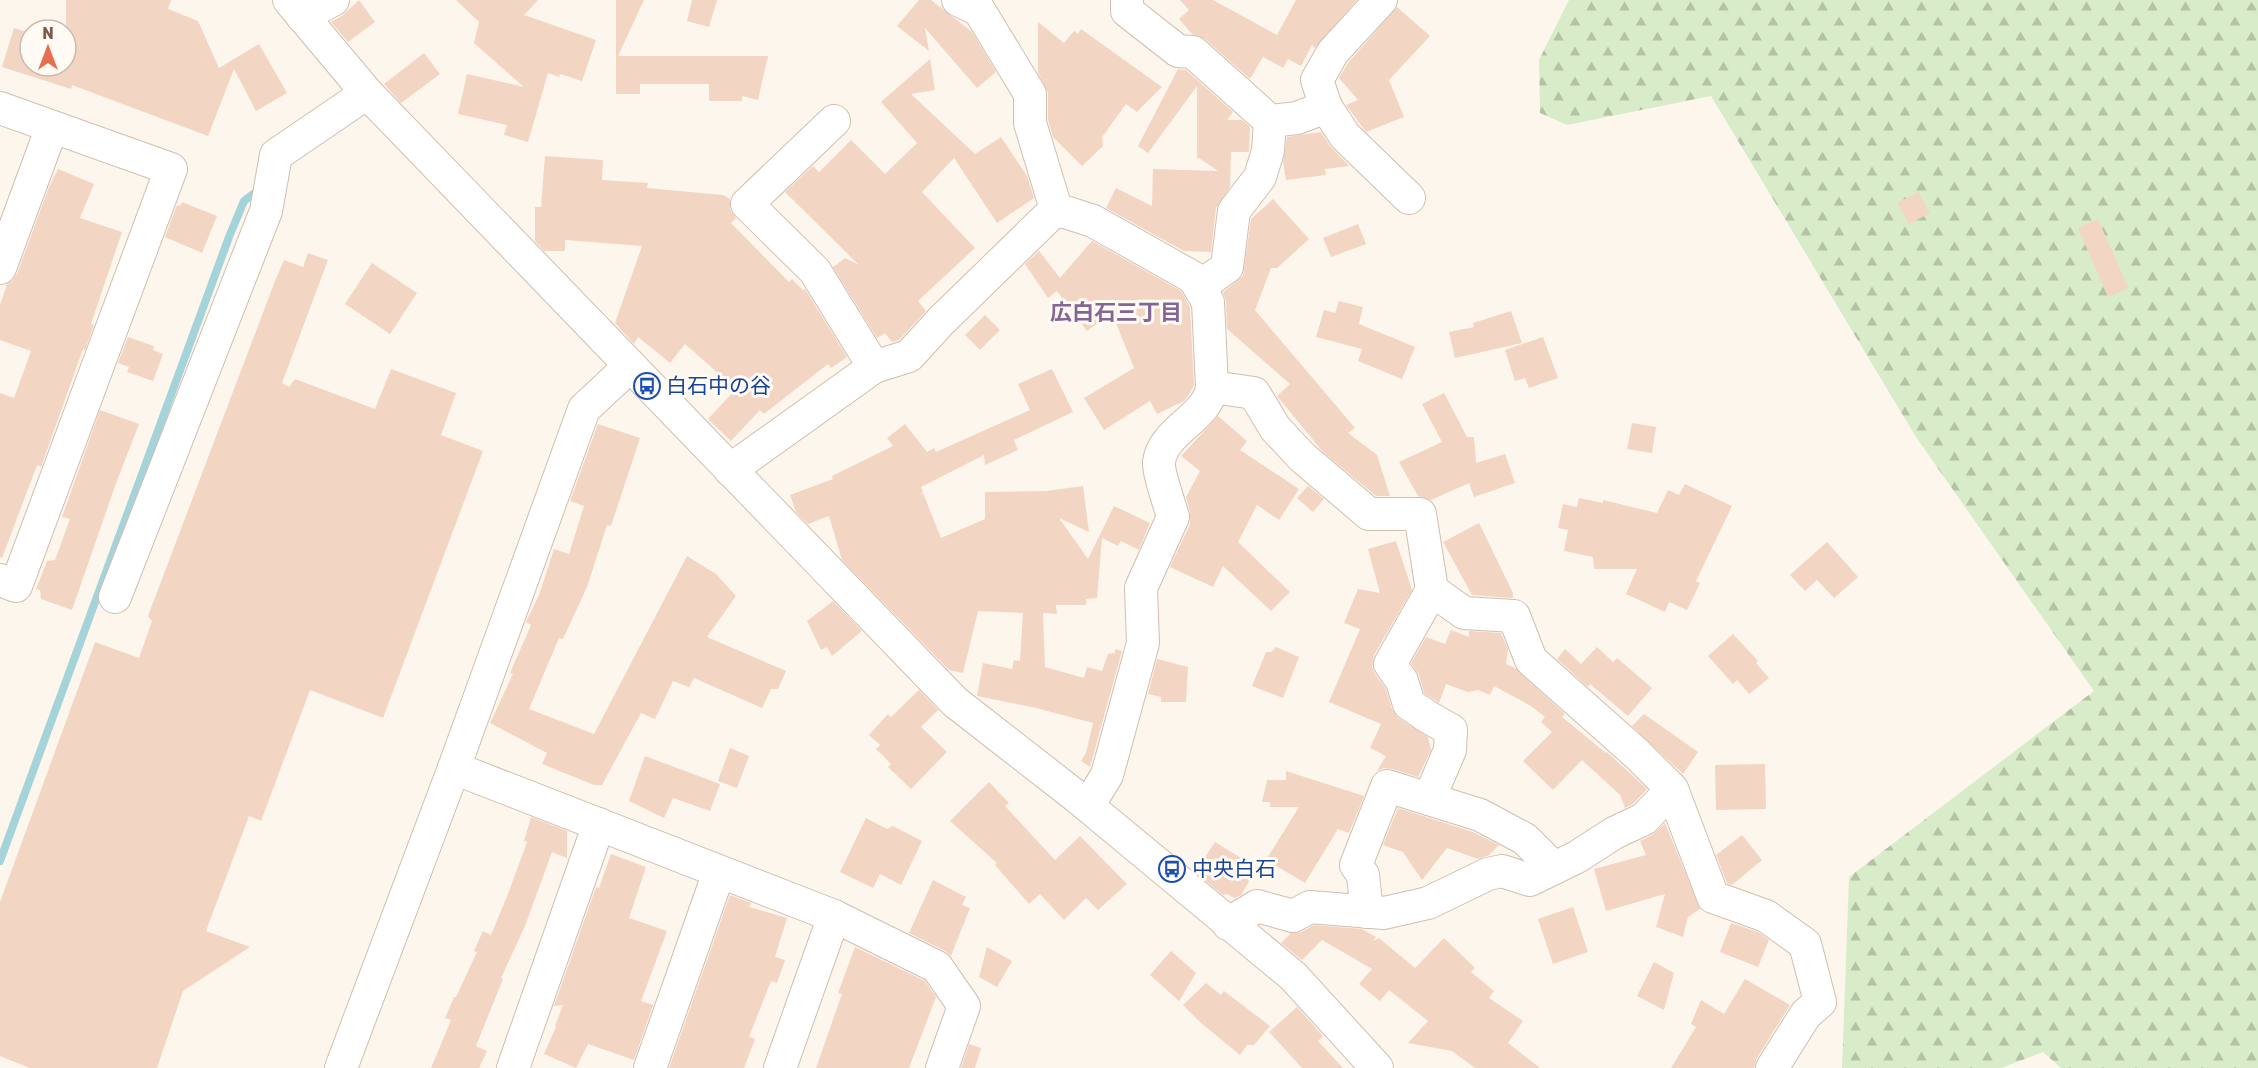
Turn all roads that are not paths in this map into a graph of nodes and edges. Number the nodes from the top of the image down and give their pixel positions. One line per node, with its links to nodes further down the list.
1 (333, 0): 5 (street)
2 (958, 0): 13 (street)
3 (1127, 0): 10 (street)
4 (1381, 0): 7 (street)
5 (296, 8): 6 (street)
6 (367, 93): 16 (street); 22 (street)
7 (1326, 107): 10 (street); 12 (street)
8 (0, 108): 11 (street)
9 (834, 121): 17 (street)
10 (1270, 121): 15 (street)
11 (52, 127): 14 (street); 20 (street)
12 (1409, 198)
13 (1056, 209): 15 (street); 17 (street)
14 (0, 268)
15 (1199, 287): 18 (street)
16 (630, 366): 19 (street); 23 (street)
17 (874, 367): 19 (street)
18 (1212, 387): 21 (street); 26 (street)
19 (730, 470): 26 (street)
20 (0, 580)
21 (1432, 590): 24 (street); 25 (street)
22 (115, 597)
23 (454, 768): 27 (street); 33 (street)
24 (1672, 789): 28 (street); 39 (street)
25 (1429, 799): 28 (street); 30 (street)
26 (1088, 806): 32 (street)
27 (598, 824): 29 (street); 34 (street)
28 (1554, 868): 30 (street)
29 (719, 872): 31 (street); 35 (street)
30 (1367, 912): 32 (street)
31 (834, 916): 36 (street); 37 (street)
32 (1228, 924): 38 (street)
33 (340, 1068)
34 (513, 1068)
35 (650, 1068)
36 (780, 1068)
37 (942, 1068)
38 (1377, 1068)
39 (1772, 1068)

